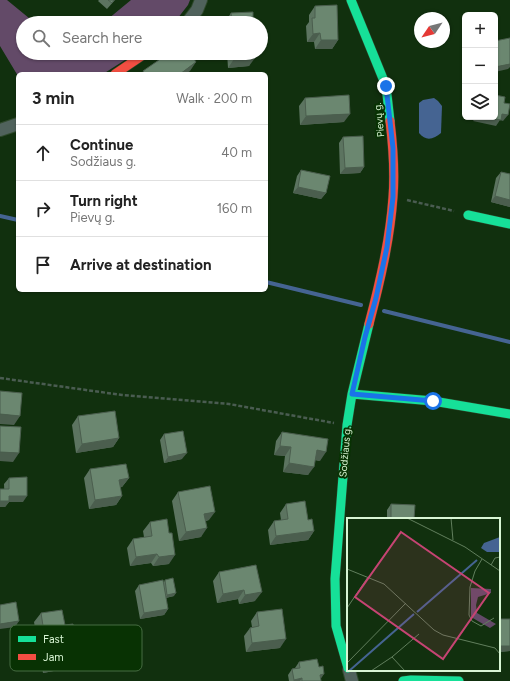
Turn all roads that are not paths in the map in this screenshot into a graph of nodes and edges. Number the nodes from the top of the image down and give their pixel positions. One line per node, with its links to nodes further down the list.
1 (201, 0): 3 (street)
2 (351, 0): 10 (street, Pievų g.)
3 (192, 16)
4 (136, 60): 5 (street)
5 (118, 72)
6 (16, 125): 7 (street)
7 (0, 130)
8 (468, 215): 9 (street)
9 (510, 224)
10 (352, 394): 11 (street); 12 (street, Sodžiaus g.)
11 (510, 414)
12 (347, 665)
13 (349, 671): 14 (street, Sodžiaus g.)
14 (352, 681)
15 (402, 681): 16 (street)
16 (459, 681)

